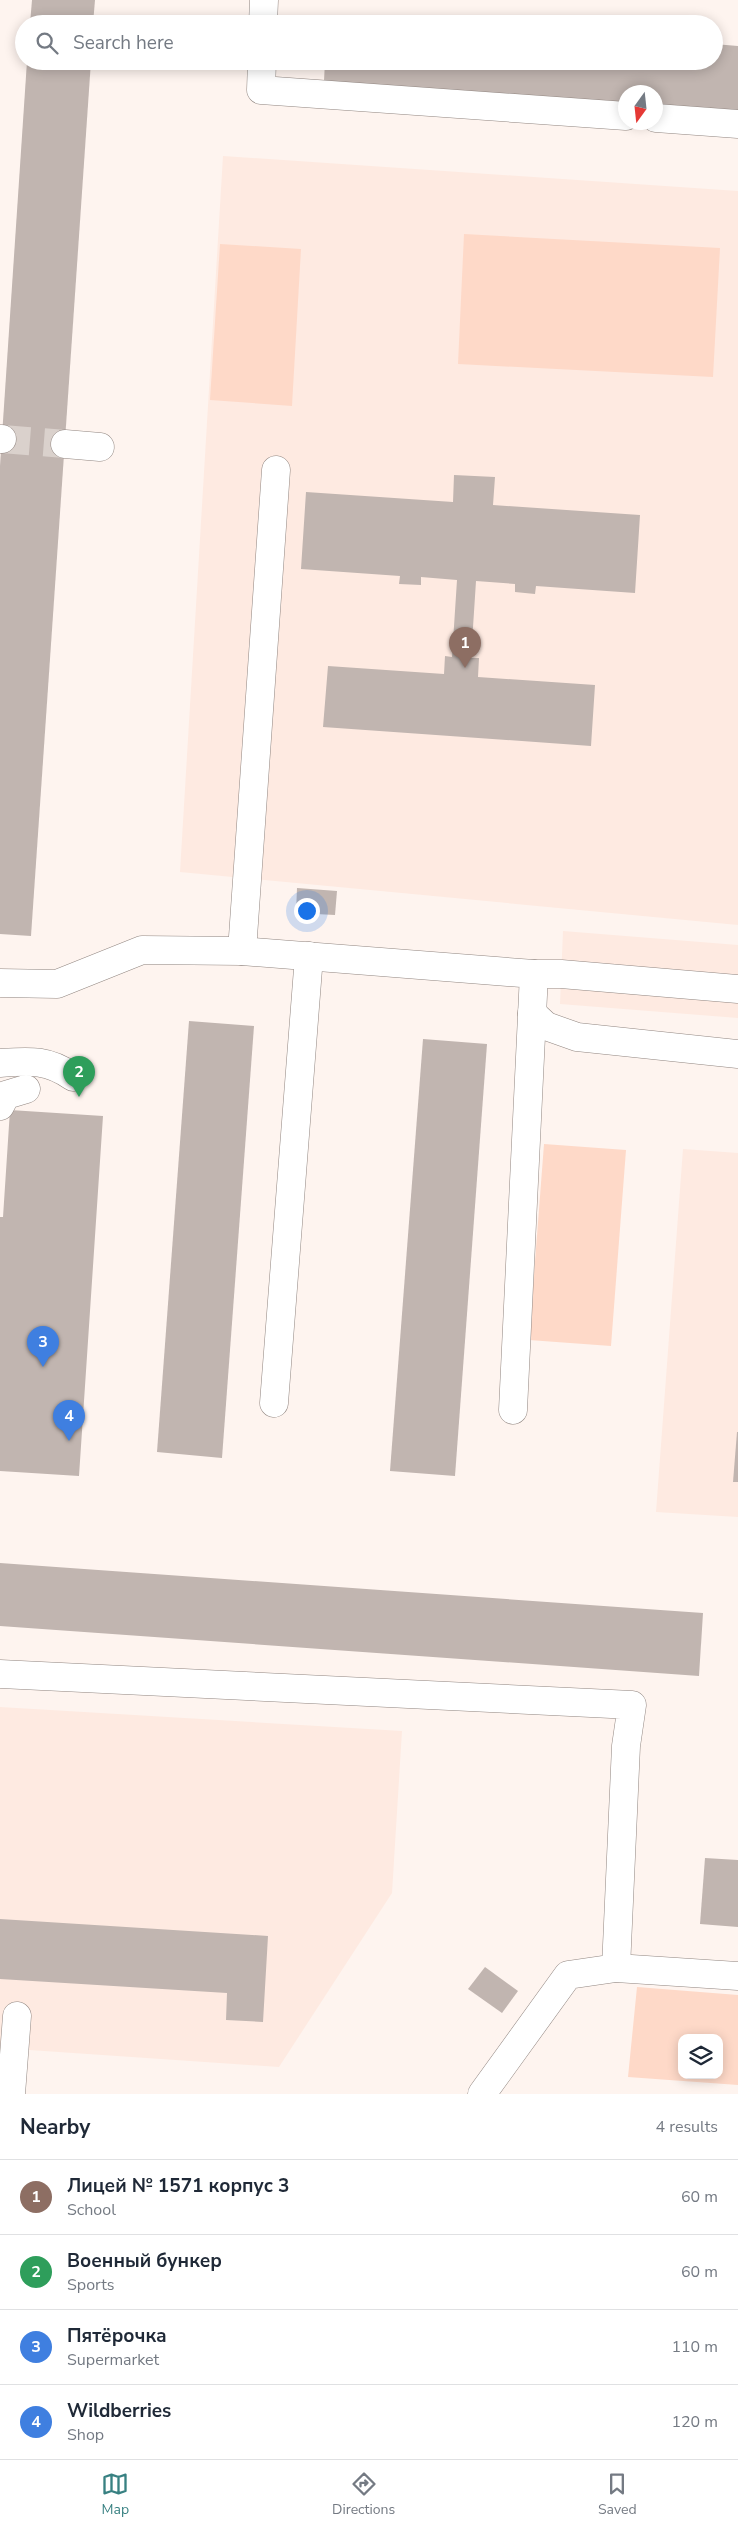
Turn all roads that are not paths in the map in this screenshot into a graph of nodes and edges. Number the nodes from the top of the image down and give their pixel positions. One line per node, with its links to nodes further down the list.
1 (264, 0): 2 (lane)
2 (263, 15)
3 (262, 70): 4 (lane)
4 (618, 115)
5 (663, 119): 6 (lane)
6 (738, 124)
7 (65, 444): 8 (lane)
8 (100, 447)
9 (276, 470): 10 (lane)
10 (242, 951): 11 (lane); 13 (lane)
11 (309, 956): 12 (lane); 21 (lane)
12 (534, 974): 14 (lane); 15 (lane)
13 (0, 983)
14 (738, 989)
15 (532, 1013): 16 (lane); 22 (lane)
16 (738, 1054)
17 (0, 1064): 18 (lane)
18 (73, 1077)
19 (26, 1089): 20 (lane)
20 (0, 1106)
21 (274, 1403)
22 (513, 1410)
23 (0, 1674): 24 (lane)
24 (616, 1968): 25 (lane); 28 (lane)
25 (738, 1976)
26 (17, 2016): 27 (lane)
27 (11, 2094)
28 (482, 2094)

